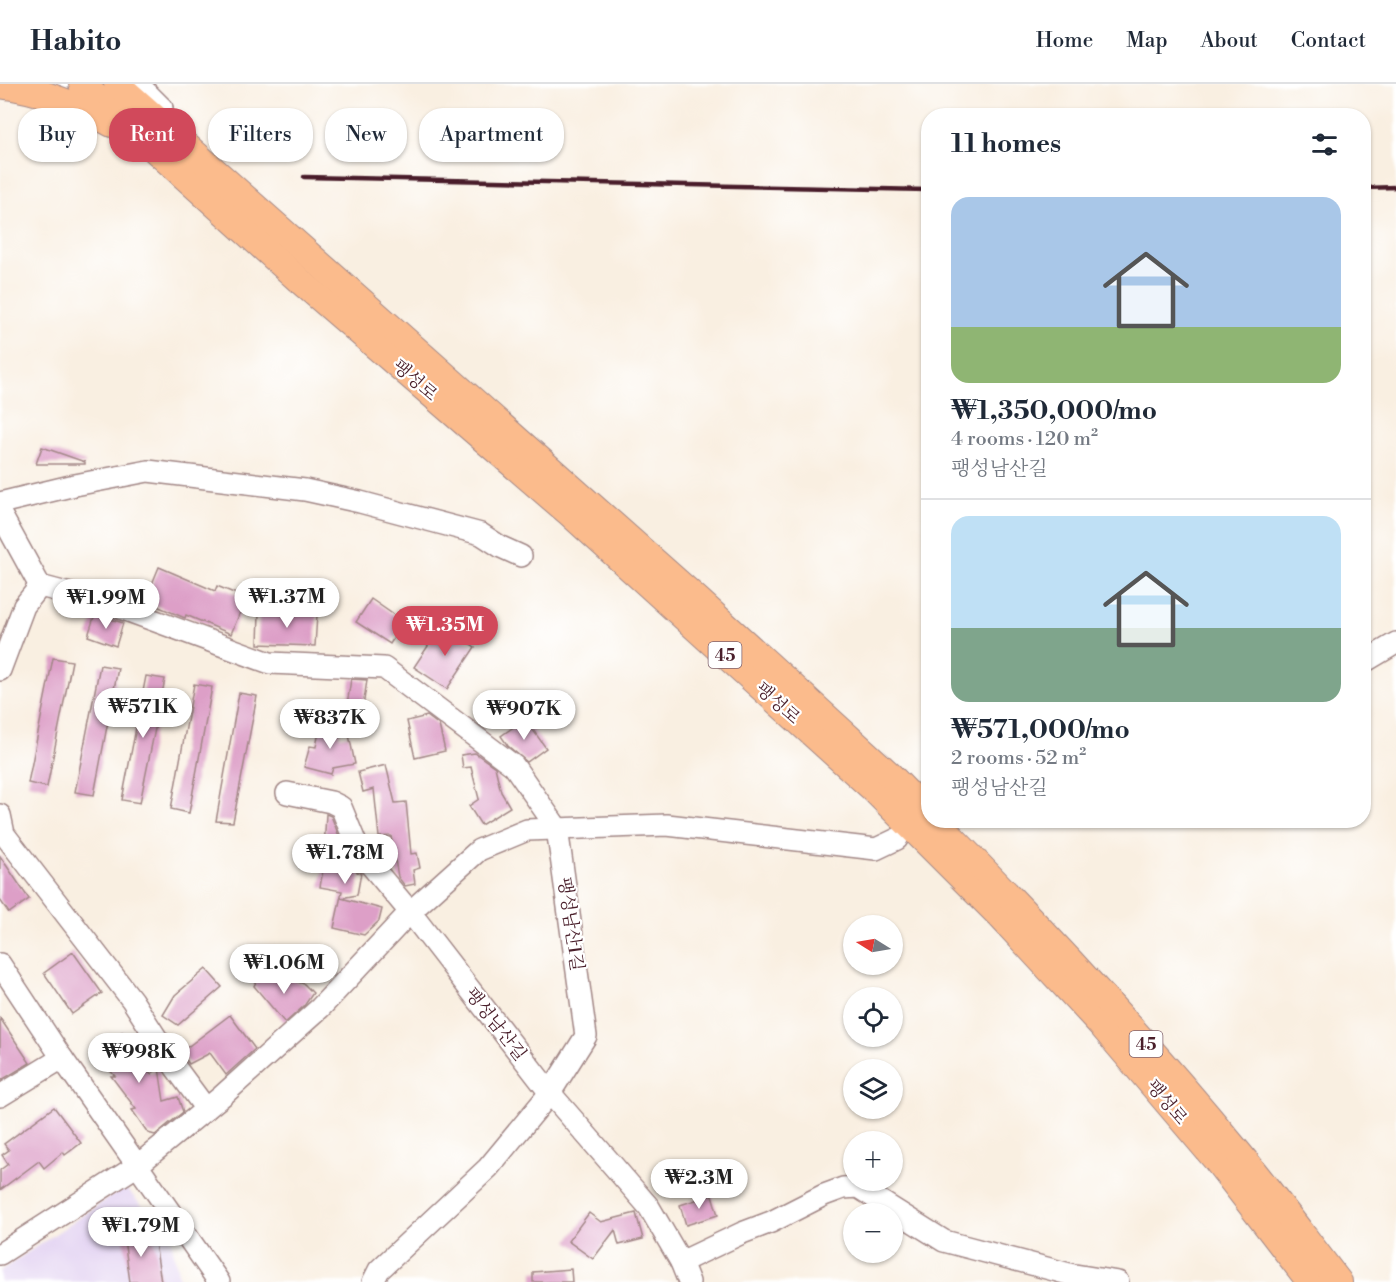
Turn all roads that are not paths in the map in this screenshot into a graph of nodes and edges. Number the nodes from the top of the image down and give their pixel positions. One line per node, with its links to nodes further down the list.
1 (82, 84): 8 (main road, 팽성로 / 45)
2 (117, 84): 5 (main road, 팽성로 / 45)
3 (138, 84): 6 (street)
4 (0, 85): 8 (main road)
5 (143, 108)
6 (163, 108)
7 (196, 156): 17 (main road, 팽성로 / 45)
8 (172, 166): 35 (main road, 팽성로 / 45)
9 (0, 503): 11 (street)
10 (0, 513): 12 (street)
11 (521, 556)
12 (40, 586): 15 (street); 19 (street)
13 (1396, 644): 14 (street)
14 (1371, 658)
15 (0, 670)
16 (287, 793): 22 (street, 팽성남산길)
17 (921, 807)
18 (0, 815): 27 (street)
19 (557, 828): 21 (street); 22 (street); 25 (street, 팽성남산1길)
20 (943, 828): 36 (main road, 팽성로 / 45)
21 (897, 839)
22 (410, 912): 25 (street, 팽성남산길); 27 (street)
23 (0, 964): 24 (street)
24 (62, 1058): 26 (street); 28 (street)
25 (550, 1093): 30 (street, 팽성남산길); 32 (street, 팽성남산1길)
26 (0, 1096)
27 (206, 1109): 28 (street)
28 (138, 1165): 29 (street); 31 (street)
29 (0, 1254)
30 (681, 1262): 33 (street, 팽성남산길); 34 (street)
31 (219, 1282)
32 (372, 1282)
33 (689, 1282)
34 (1118, 1282)
35 (1310, 1282)
36 (1339, 1282)

